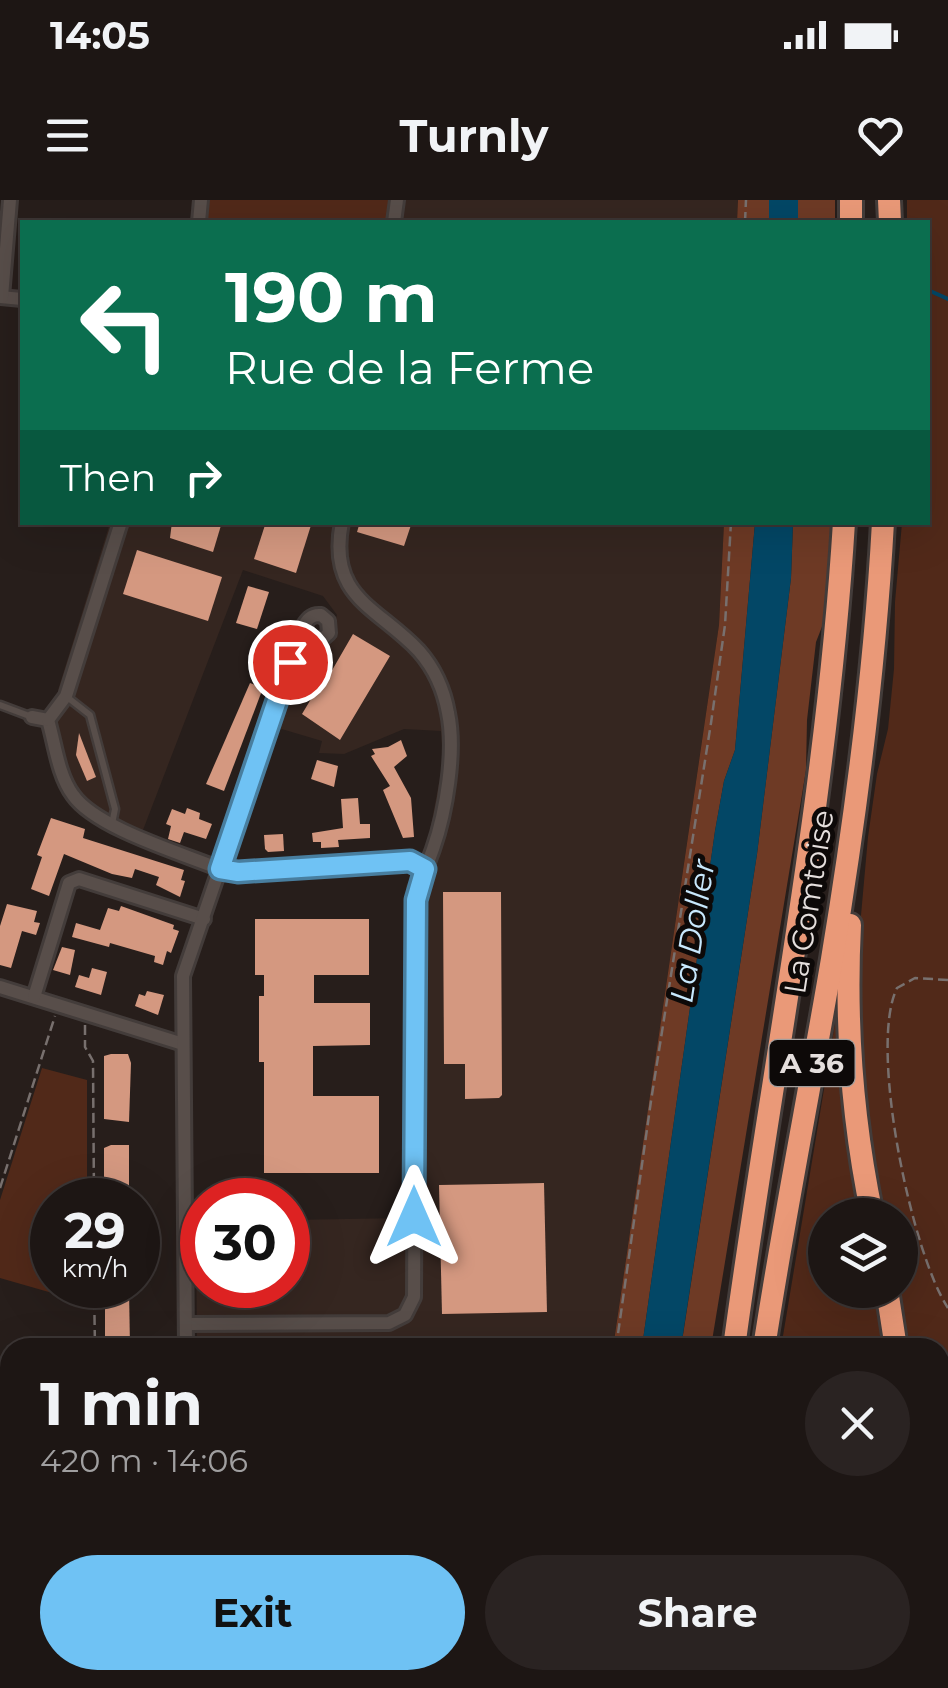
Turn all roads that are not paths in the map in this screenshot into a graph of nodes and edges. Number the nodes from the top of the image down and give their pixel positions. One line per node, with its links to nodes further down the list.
1 (10, 200): 2 (street)
2 (3, 250): 3 (street)
3 (1, 297)
4 (121, 525): 9 (street)
5 (342, 525): 16 (street)
6 (844, 525): 25 (highway, La Comtoise / A 36)
7 (883, 525): 13 (highway, La Comtoise / A 36)
8 (306, 622): 15 (street)
9 (66, 696): 12 (street); 14 (lane)
10 (0, 706): 11 (lane)
11 (32, 717): 12 (street)
12 (48, 720): 14 (street)
13 (855, 807): 21 (highway); 26 (highway, La Comtoise / A 36)
14 (112, 824): 15 (street)
15 (220, 869): 16 (street); 17 (street)
16 (425, 869): 23 (street)
17 (204, 919): 19 (street); 20 (street)
18 (0, 987): 19 (street)
19 (34, 998): 20 (street)
20 (184, 1044): 23 (street)
21 (869, 1198)
22 (891, 1308): 27 (highway)
23 (186, 1324): 24 (street)
24 (186, 1338)
25 (736, 1338)
26 (766, 1338)
27 (898, 1338)

